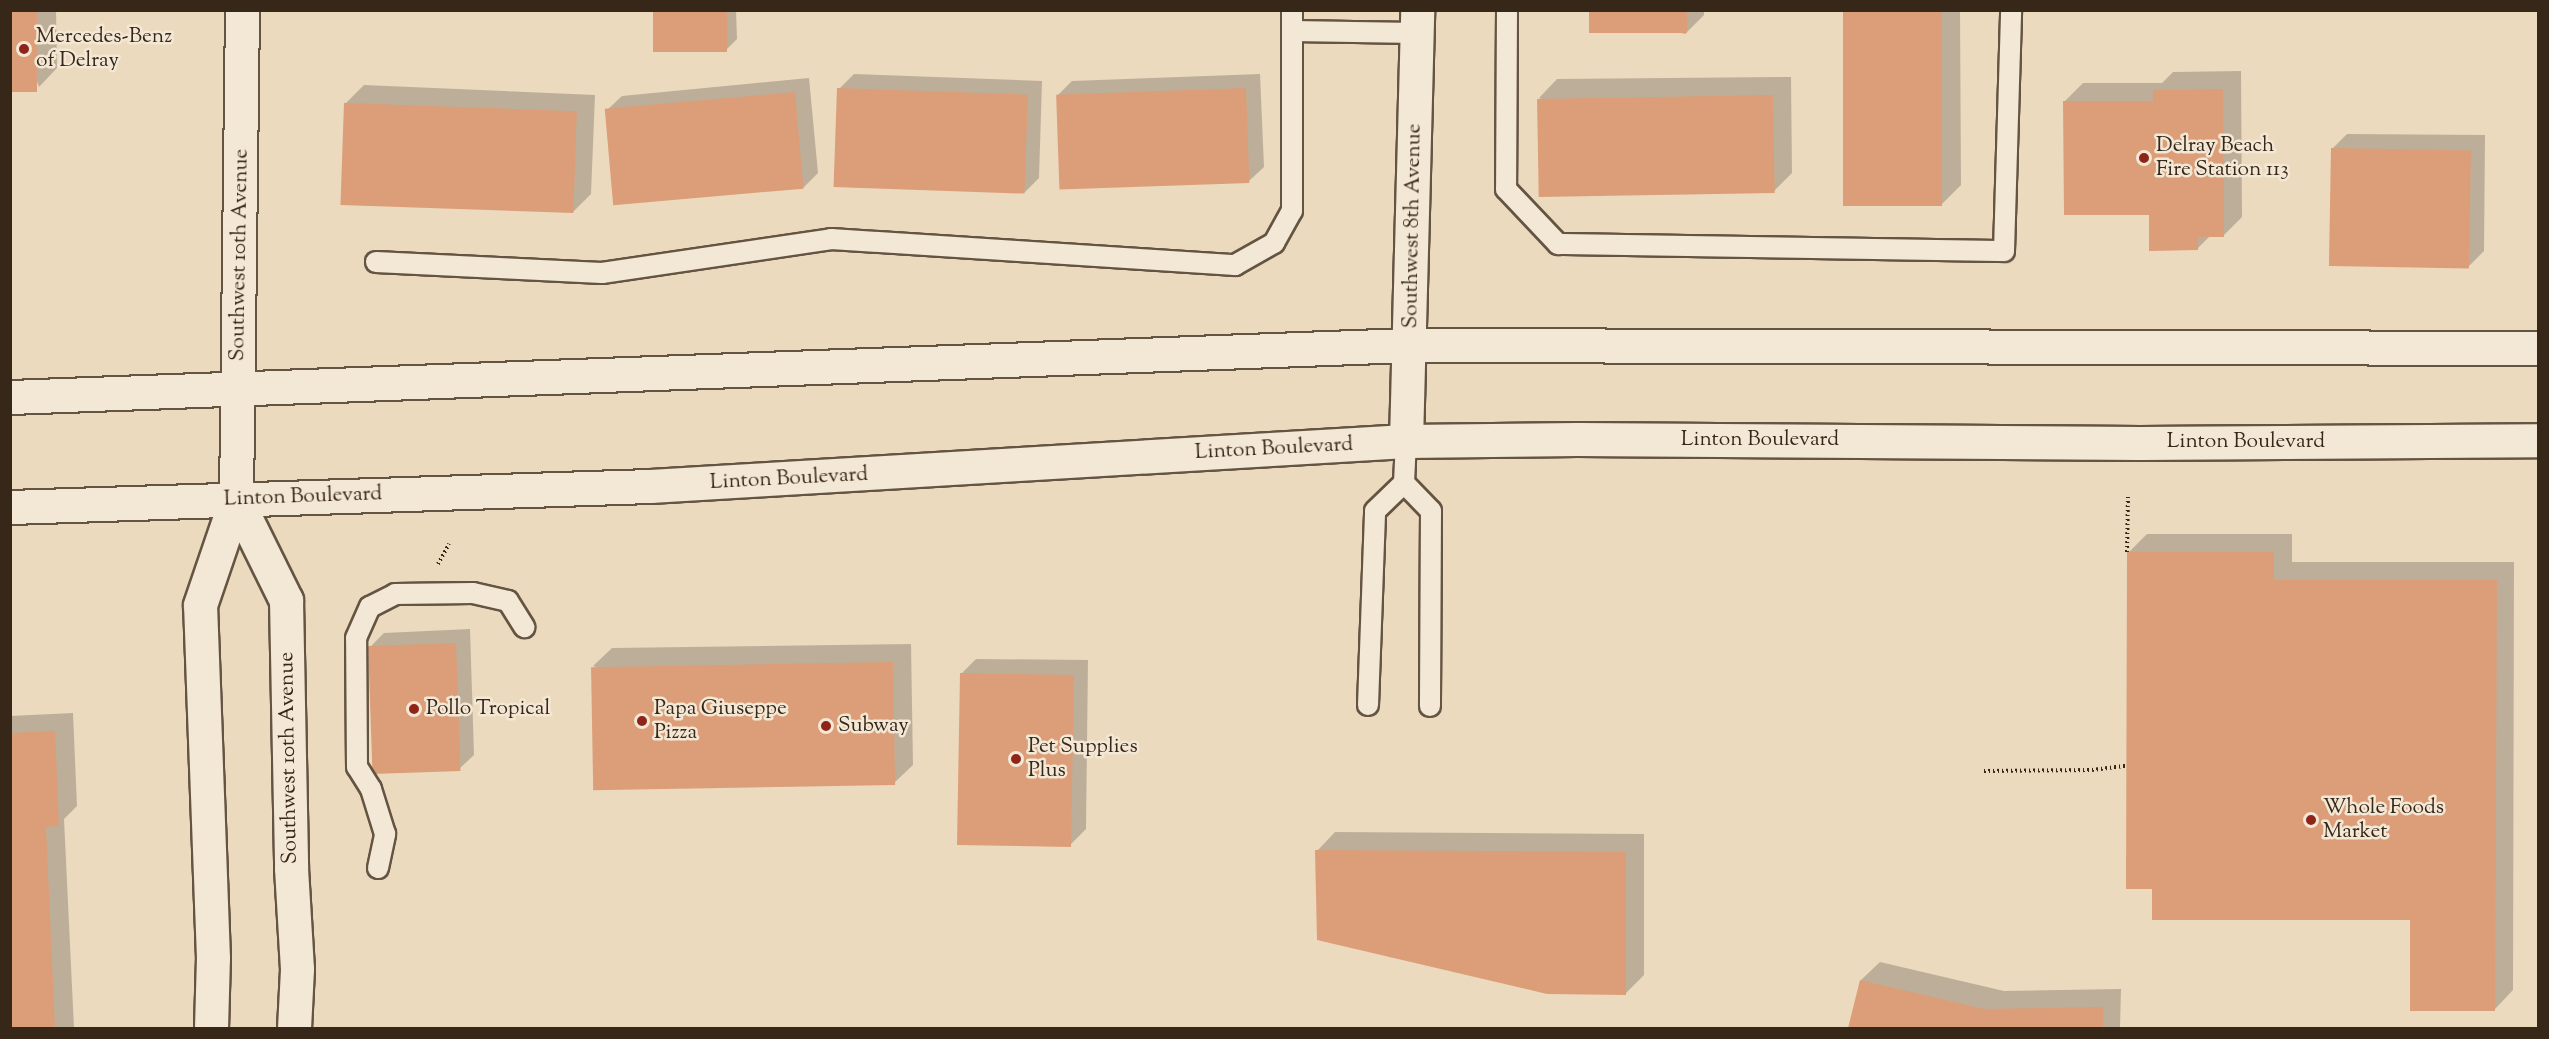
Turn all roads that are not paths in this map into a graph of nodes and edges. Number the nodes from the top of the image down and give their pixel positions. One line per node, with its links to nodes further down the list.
1 (243, 10): 10 (main road, Southwest 10th Avenue)
2 (1292, 10): 6 (lane)
3 (1507, 10): 4 (lane)
4 (2010, 10)
5 (1417, 22): 6 (lane); 8 (main road, Southwest 8th Avenue)
6 (1292, 31): 7 (lane)
7 (376, 262)
8 (1411, 345): 9 (main road); 10 (main road); 13 (main road, Southwest 8th Avenue)
9 (2538, 348)
10 (239, 389): 11 (main road); 15 (main road, Southwest 10th Avenue)
11 (10, 397)
12 (2538, 440): 13 (main road, Linton Boulevard)
13 (1406, 441): 14 (lane); 15 (main road, Linton Boulevard)
14 (1404, 483): 18 (lane); 19 (lane)
15 (236, 499): 16 (main road, Linton Boulevard); 21 (main road, Southwest 10th Avenue); 22 (main road, Southwest 10th Avenue)
16 (10, 507)
17 (524, 627): 20 (lane)
18 (1368, 705)
19 (1430, 706)
20 (378, 868)
21 (210, 1029)
22 (294, 1029)

